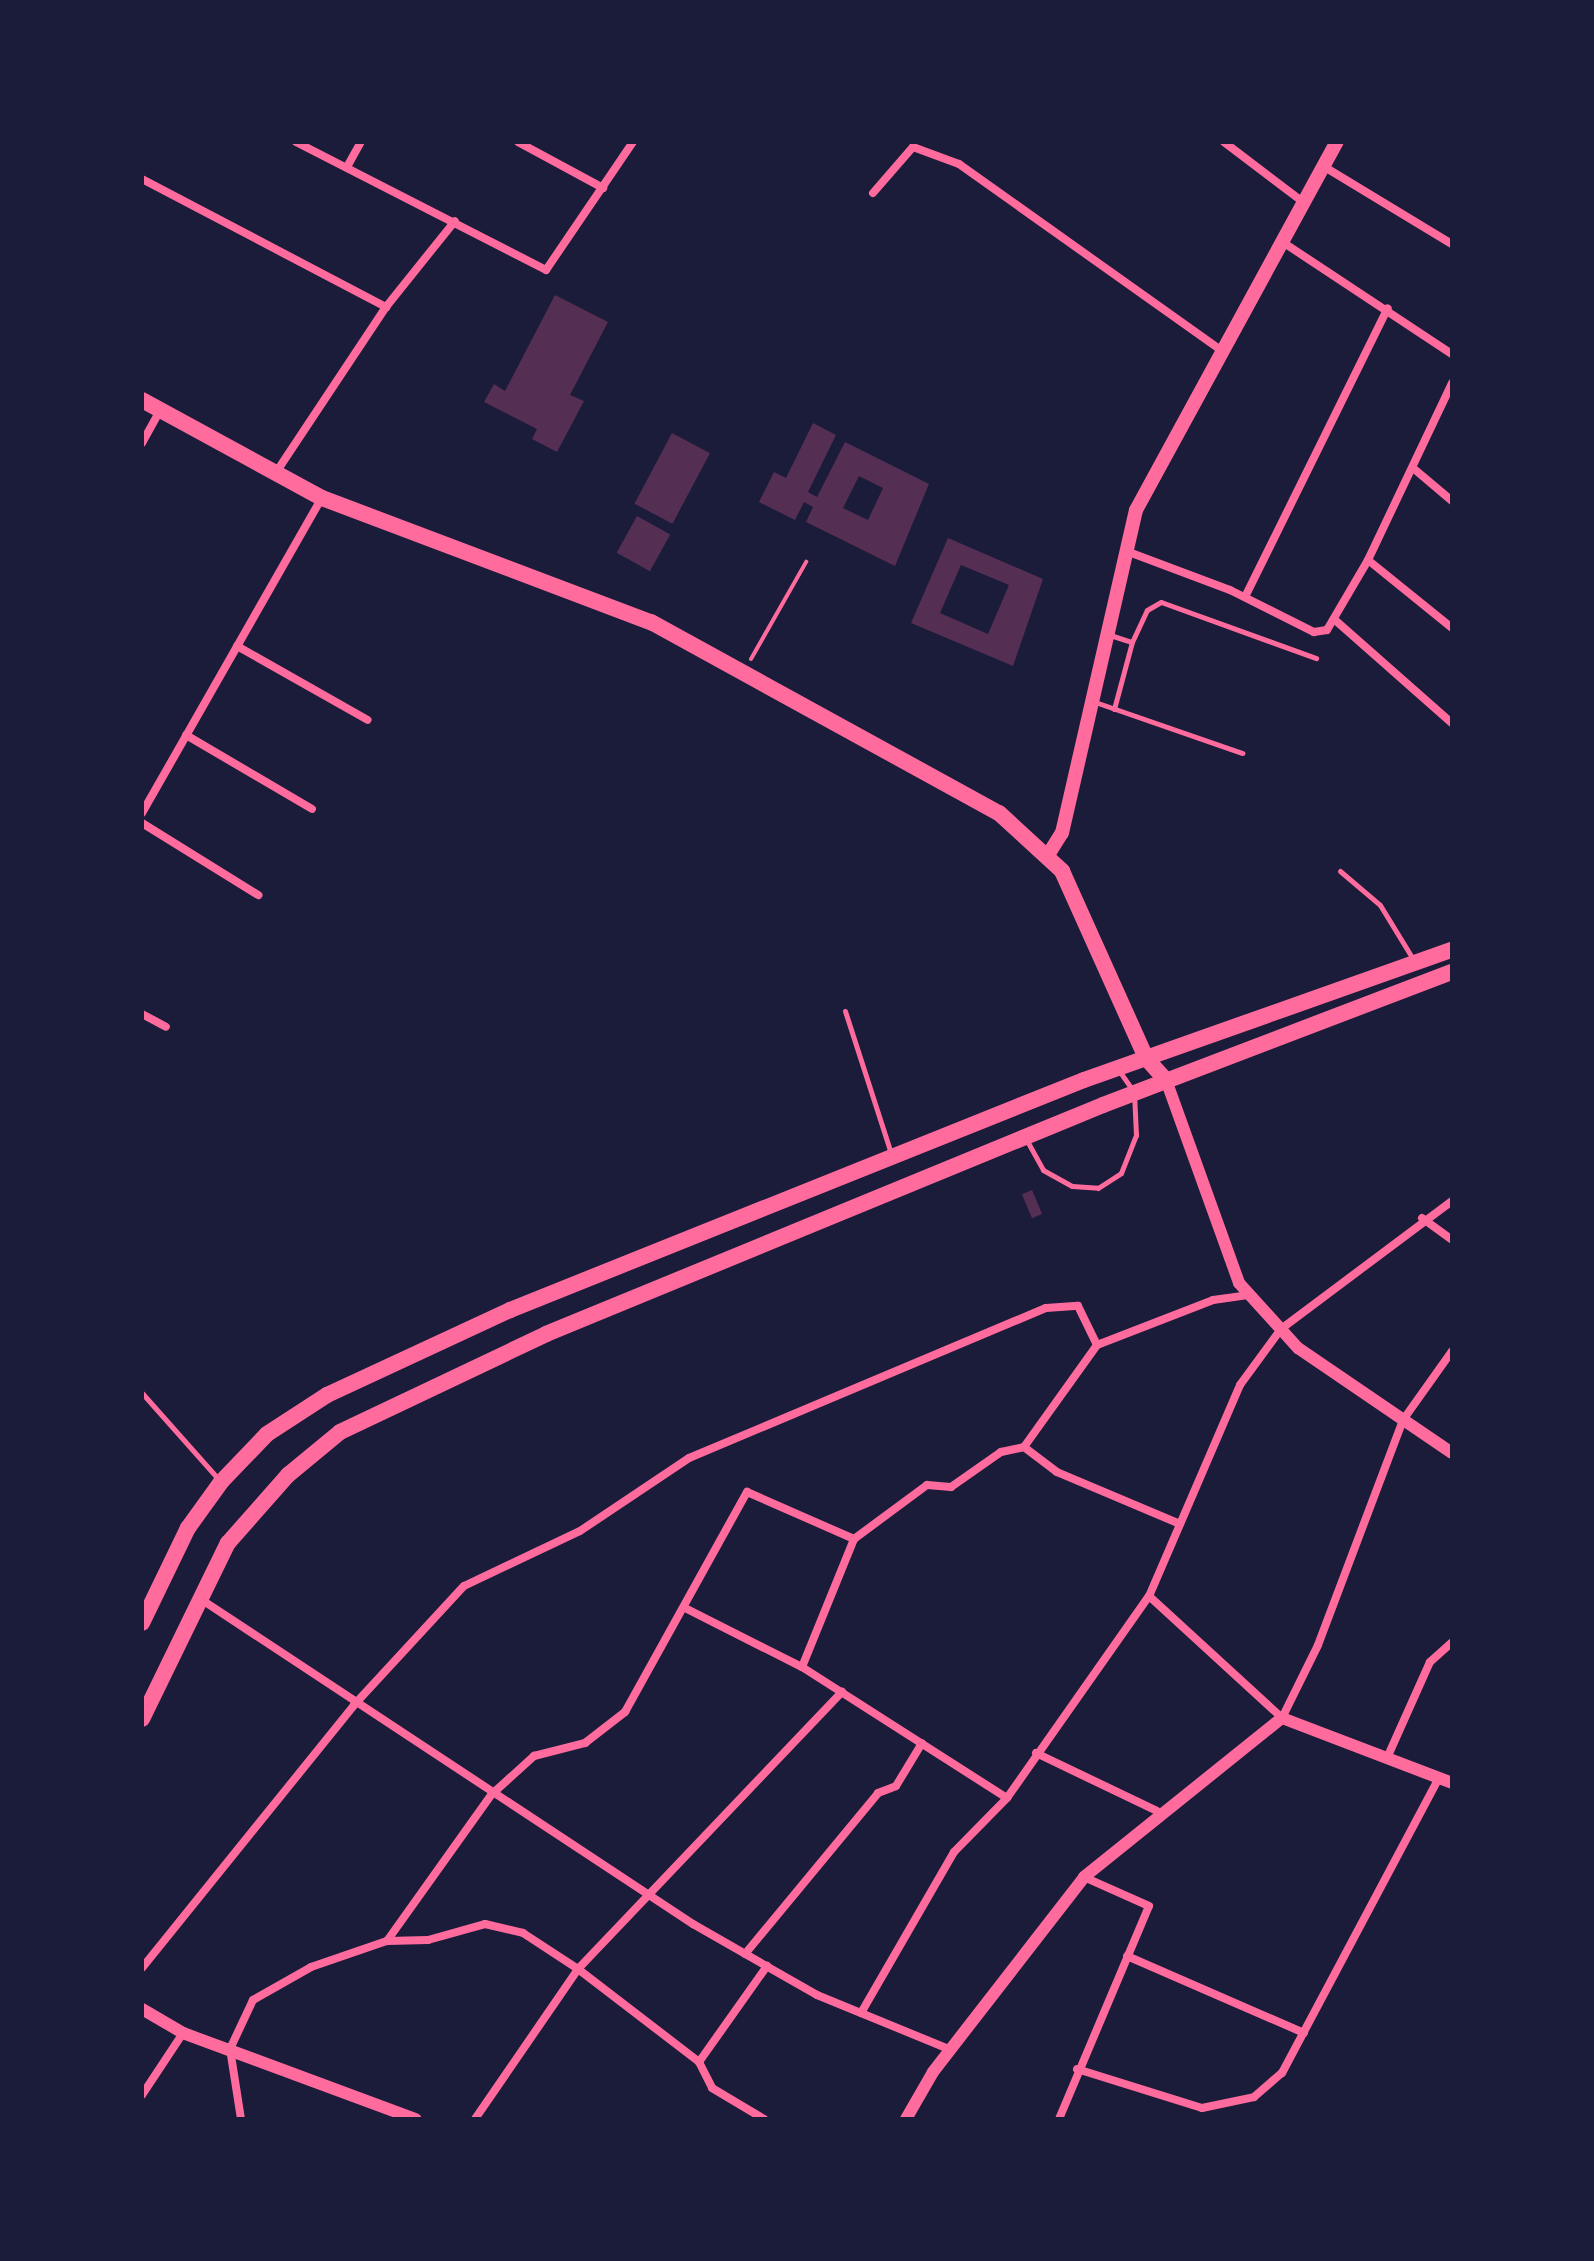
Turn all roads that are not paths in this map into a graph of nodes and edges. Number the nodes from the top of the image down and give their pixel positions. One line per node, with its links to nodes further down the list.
1 (296, 142): 8 (street)
2 (361, 142): 8 (street)
3 (518, 142): 10 (street)
4 (633, 142): 10 (street)
5 (1224, 142): 12 (street)
6 (1337, 142): 7 (main road)
7 (1323, 166): 12 (main road); 15 (street)
8 (347, 167): 13 (street)
9 (142, 179): 16 (street)
10 (603, 188): 13 (street)
11 (873, 193): 18 (street)
12 (1303, 202): 14 (main road)
13 (455, 221): 16 (street)
14 (1280, 240): 17 (street); 18 (main road)
15 (1452, 244)
16 (386, 307): 25 (street)
17 (1388, 308): 19 (street); 30 (street)
18 (1219, 349): 28 (main road)
19 (1452, 354)
20 (1452, 383): 24 (street)
21 (142, 400): 22 (main road)
22 (160, 411): 23 (street); 25 (main road)
23 (142, 443)
24 (1413, 468): 27 (street); 29 (street)
25 (275, 474): 26 (main road)
26 (322, 498): 35 (street); 46 (main road)
27 (1452, 501)
28 (1126, 551): 30 (street); 33 (main road)
29 (1368, 560): 31 (street); 32 (street)
30 (1245, 597): 31 (street)
31 (1335, 620): 40 (street)
32 (1452, 628)
33 (1105, 633): 34 (lane); 37 (main road)
34 (1132, 642): 36 (lane); 38 (lane)
35 (237, 646): 39 (street); 41 (street)
36 (1316, 658)
37 (1089, 700): 38 (lane); 46 (main road)
38 (1114, 709): 42 (lane)
39 (368, 720)
40 (1452, 723)
41 (186, 735): 43 (street); 44 (street)
42 (1242, 753)
43 (312, 809)
44 (142, 813)
45 (142, 823): 48 (street)
46 (1048, 855): 55 (main road)
47 (1340, 871): 50 (lane)
48 (258, 895)
49 (1452, 950): 50 (main road)
50 (1416, 963): 55 (main road)
51 (1452, 972): 57 (main road)
52 (845, 1011): 60 (lane)
53 (142, 1014): 54 (street)
54 (166, 1027)
55 (1146, 1058): 56 (main road); 57 (main road)
56 (1117, 1068): 58 (lane); 60 (main road)
57 (1166, 1080): 58 (main road); 64 (street)
58 (1134, 1092): 59 (main road); 59 (lane)
59 (1025, 1137): 76 (main road)
60 (892, 1157): 72 (main road)
61 (1452, 1201): 62 (street)
62 (1422, 1218): 63 (street); 65 (street)
63 (1452, 1240)
64 (1250, 1295): 65 (street); 66 (street)
65 (1281, 1329): 69 (street); 73 (street)
66 (1097, 1345): 70 (street); 82 (street)
67 (1452, 1351): 69 (street)
68 (142, 1393): 72 (lane)
69 (1403, 1420): 71 (street); 83 (street)
70 (1024, 1447): 73 (street); 74 (street)
71 (1452, 1453)
72 (221, 1482): 78 (main road)
73 (1180, 1524): 75 (street)
74 (854, 1539): 77 (street); 80 (street)
75 (1149, 1596): 83 (street); 86 (street)
76 (198, 1598): 82 (street); 84 (main road)
77 (687, 1609): 80 (street); 90 (street)
78 (142, 1623)
79 (1452, 1642): 87 (street)
80 (802, 1667): 81 (street)
81 (842, 1692): 85 (street); 94 (street)
82 (354, 1705): 90 (street); 99 (street)
83 (1282, 1718): 87 (street); 92 (street)
84 (142, 1719)
85 (922, 1743): 91 (street); 96 (street)
86 (1036, 1753): 91 (street); 92 (street)
87 (1387, 1758): 88 (street)
88 (1439, 1778): 89 (street); 104 (street)
89 (1452, 1783)
90 (492, 1794): 94 (street); 95 (street)
91 (1007, 1798): 102 (street)
92 (1157, 1811): 93 (street)
93 (1084, 1877): 97 (street); 106 (street)
94 (647, 1894): 96 (street); 100 (street)
95 (387, 1941): 100 (street); 105 (street)
96 (745, 1954): 98 (street)
97 (1127, 1956): 104 (street); 108 (street)
98 (767, 1966): 102 (street); 107 (street)
99 (142, 1968)
100 (578, 1969): 107 (street); 112 (street)
101 (142, 2009): 103 (street)
102 (861, 2013): 106 (street)
103 (183, 2033): 105 (street); 109 (street)
104 (1304, 2033): 108 (street)
105 (230, 2049): 110 (street); 111 (street)
106 (951, 2050): 114 (street)
107 (699, 2062): 113 (street)
108 (1077, 2069): 115 (street)
109 (142, 2095)
110 (241, 2119)
111 (416, 2119)
112 (475, 2119)
113 (764, 2119)
114 (906, 2119)
115 (1059, 2119)

